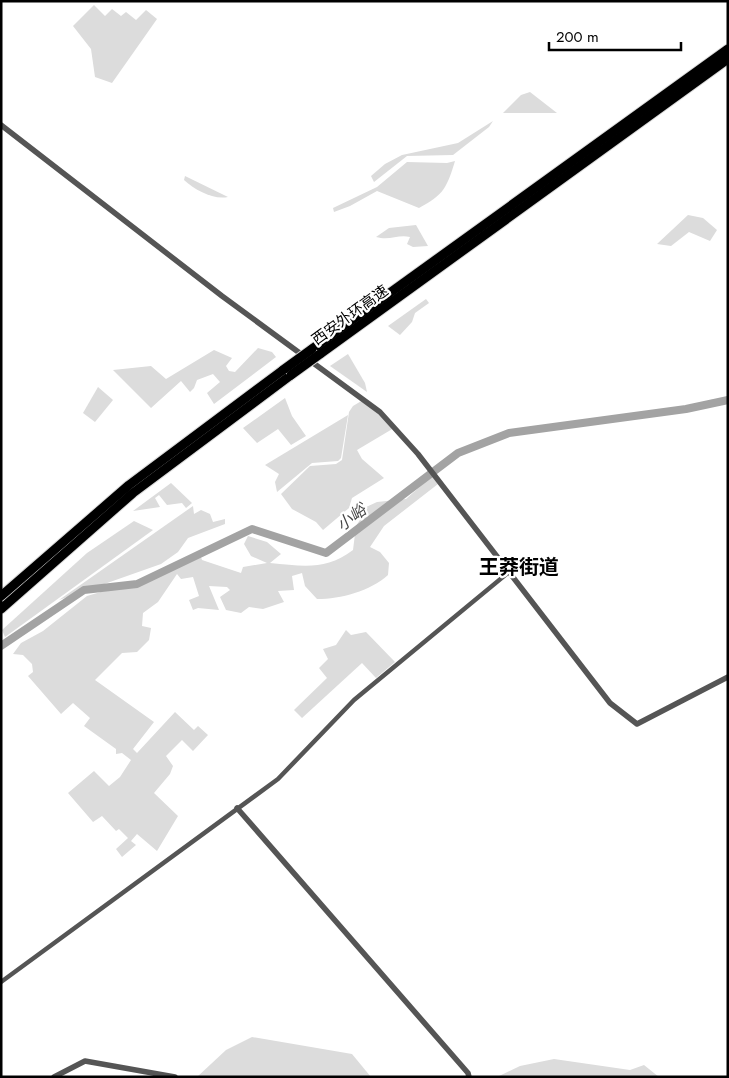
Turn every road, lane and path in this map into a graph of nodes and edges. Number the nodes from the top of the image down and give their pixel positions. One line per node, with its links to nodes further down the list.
1 (728, 49): 4 (highway, 西安外环高速)
2 (728, 59): 4 (highway, 西安外环高速)
3 (1, 125): 6 (street)
4 (316, 351): 5 (highway, 西安外环高速, bridge)
5 (287, 372): 7 (highway, 西安外环高速); 8 (highway, 西安外环高速)
6 (509, 572): 9 (street); 10 (street)
7 (1, 596)
8 (1, 609)
9 (728, 677)
10 (237, 808): 11 (street); 14 (street)
11 (1, 982)
12 (54, 1077): 13 (street)
13 (174, 1077)
14 (469, 1077)

